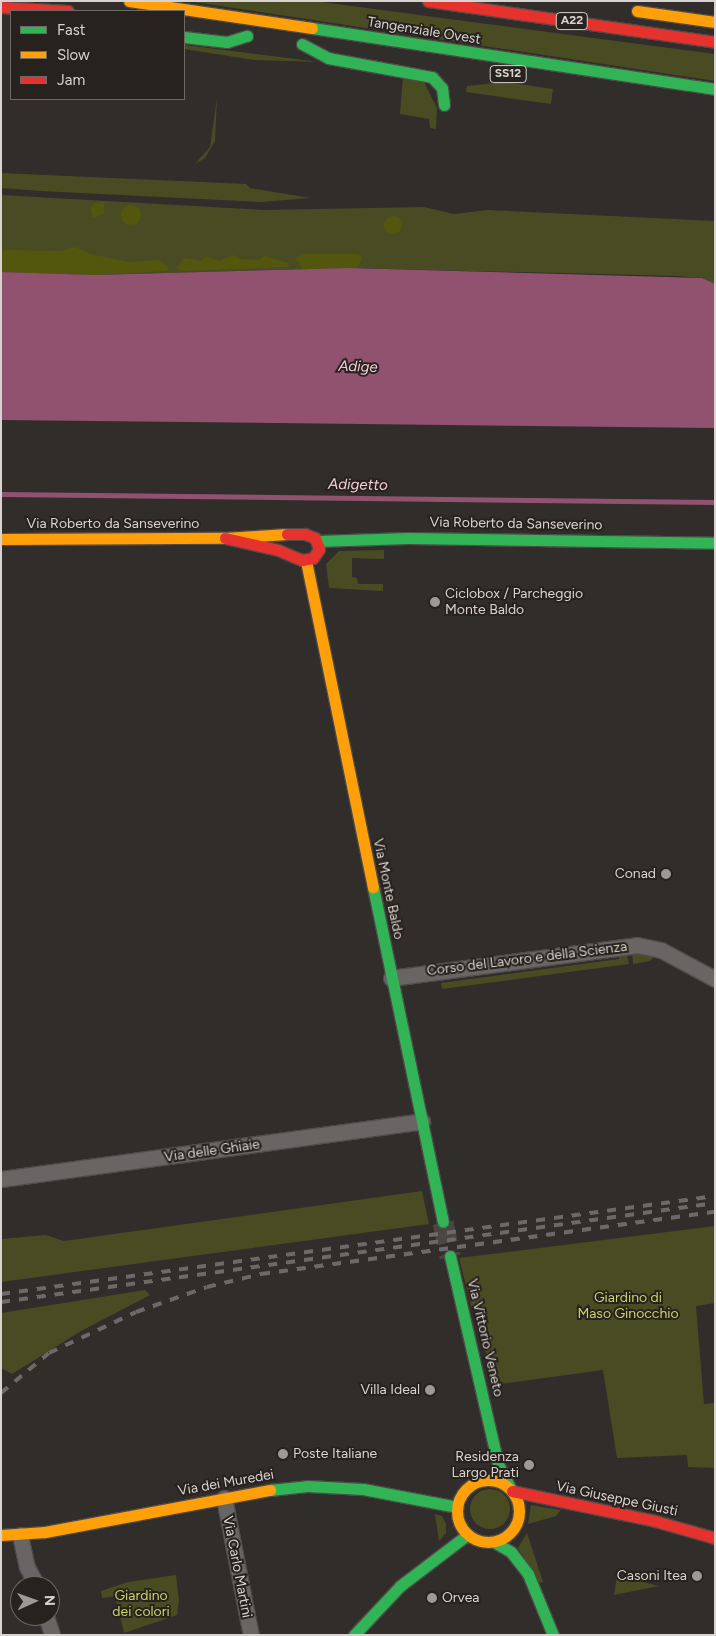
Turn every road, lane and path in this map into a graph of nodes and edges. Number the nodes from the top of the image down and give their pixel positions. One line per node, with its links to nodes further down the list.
1 (129, 1): 11 (main road, Tangenziale Ovest / SS12)
2 (428, 1): 9 (main road, A22)
3 (1, 6): 4 (main road)
4 (55, 10)
5 (624, 10): 6 (main road)
6 (715, 22)
7 (185, 27): 8 (main road)
8 (185, 37)
9 (715, 42)
10 (395, 57): 12 (main road)
11 (715, 89)
12 (444, 104)
13 (301, 534): 14 (main road, Via Roberto da Sanseverino); 16 (main road, Via Roberto da Sanseverino); 18 (main road)
14 (225, 538): 15 (main road, Via Roberto da Sanseverino); 18 (main road, Via Roberto da Sanseverino)
15 (1, 539)
16 (318, 541): 17 (main road, Via Roberto da Sanseverino); 18 (main road)
17 (715, 543)
18 (302, 560): 19 (main road, Via Monte Baldo)
19 (391, 978): 20 (street, Corso del Lavoro e della Scienza); 21 (main road, Via Monte Baldo)
20 (715, 979)
21 (422, 1121): 22 (street, Via delle Ghiaie); 23 (main road, Via Monte Baldo)
22 (1, 1179)
23 (444, 1222)
24 (450, 1256): 25 (main road, Via Vittorio Veneto)
25 (488, 1427): 26 (main road, Via Vittorio Veneto); 29 (main road, Via Vittorio Veneto)
26 (484, 1456)
27 (482, 1469): 28 (main road)
28 (476, 1482): 29 (main road); 31 (main road)
29 (512, 1490): 35 (main road, Via Giuseppe Giusti); 36 (main road)
30 (224, 1498): 31 (main road, Via dei Muredei); 33 (main road, Via dei Muredei); 38 (street, Via Carlo Martini)
31 (457, 1507): 34 (main road)
32 (1, 1535): 33 (main road, Via dei Muredei)
33 (20, 1535): 37 (street)
34 (467, 1536): 36 (main road); 39 (main road)
35 (715, 1538)
36 (494, 1542): 40 (main road)
37 (32, 1576)
38 (251, 1635)
39 (354, 1635)
40 (553, 1635)

